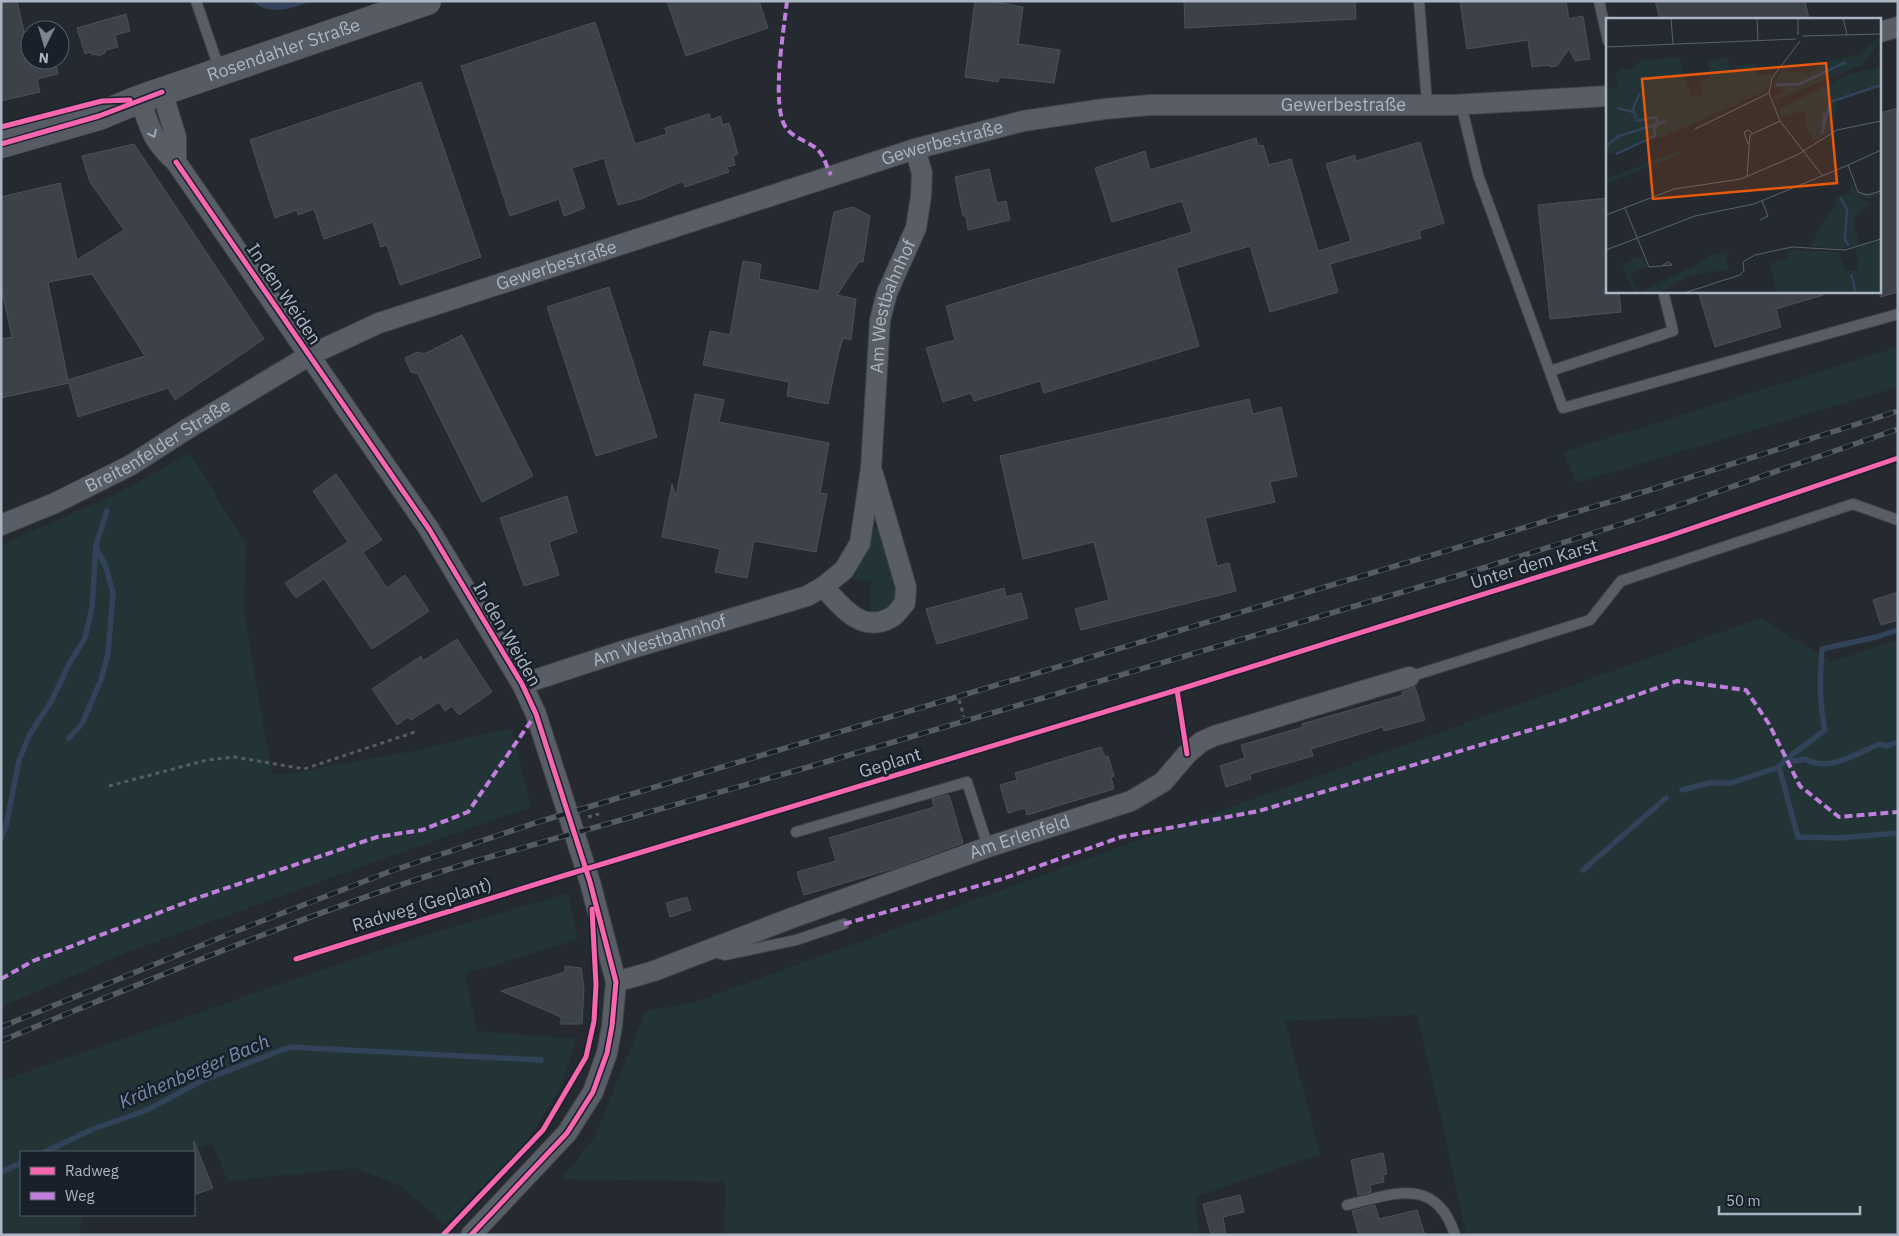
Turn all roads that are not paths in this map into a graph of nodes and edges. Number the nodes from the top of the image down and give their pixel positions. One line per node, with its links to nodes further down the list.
1 (196, 1): 8 (lane)
2 (427, 1): 8 (main road, Rosendahler Straße)
3 (1419, 1): 11 (lane)
4 (1599, 1): 7 (lane)
5 (1898, 27): 6 (street)
6 (1882, 31)
7 (1606, 33)
8 (221, 72): 9 (main road, Rosendahler Straße)
9 (151, 96): 13 (main road, Rosendahler Straße); 14 (main road, Rosendahler Straße); 18 (street, In den Weiden)
10 (1606, 96): 12 (street, Gewerbestraße)
11 (1427, 104): 12 (street, Gewerbestraße); 15 (street, Gewerbestraße)
12 (1461, 104): 19 (lane)
13 (1, 127)
14 (1, 144)
15 (915, 149): 18 (street, Gewerbestraße); 20 (street, Am Westbahnhof)
16 (1662, 292): 19 (lane)
17 (1898, 314): 19 (lane)
18 (310, 355): 22 (street, Breitenfelder Straße); 25 (street, In den Weiden)
19 (1550, 371)
20 (871, 468): 23 (street, Am Westbahnhof); 23 (street, Am Westbahnhof)
21 (1898, 520): 24 (lane)
22 (1, 524)
23 (823, 587): 25 (street, Am Westbahnhof)
24 (1409, 677): 27 (street, Am Erlenfeld)
25 (522, 684): 30 (street, In den Weiden)
26 (796, 832): 27 (lane)
27 (988, 847): 29 (street, Am Erlenfeld)
28 (844, 924): 29 (lane)
29 (708, 950): 30 (street, Am Erlenfeld)
30 (616, 982): 32 (street, In den Weiden)
31 (1347, 1205): 33 (lane)
32 (471, 1235)
33 (1455, 1235)

